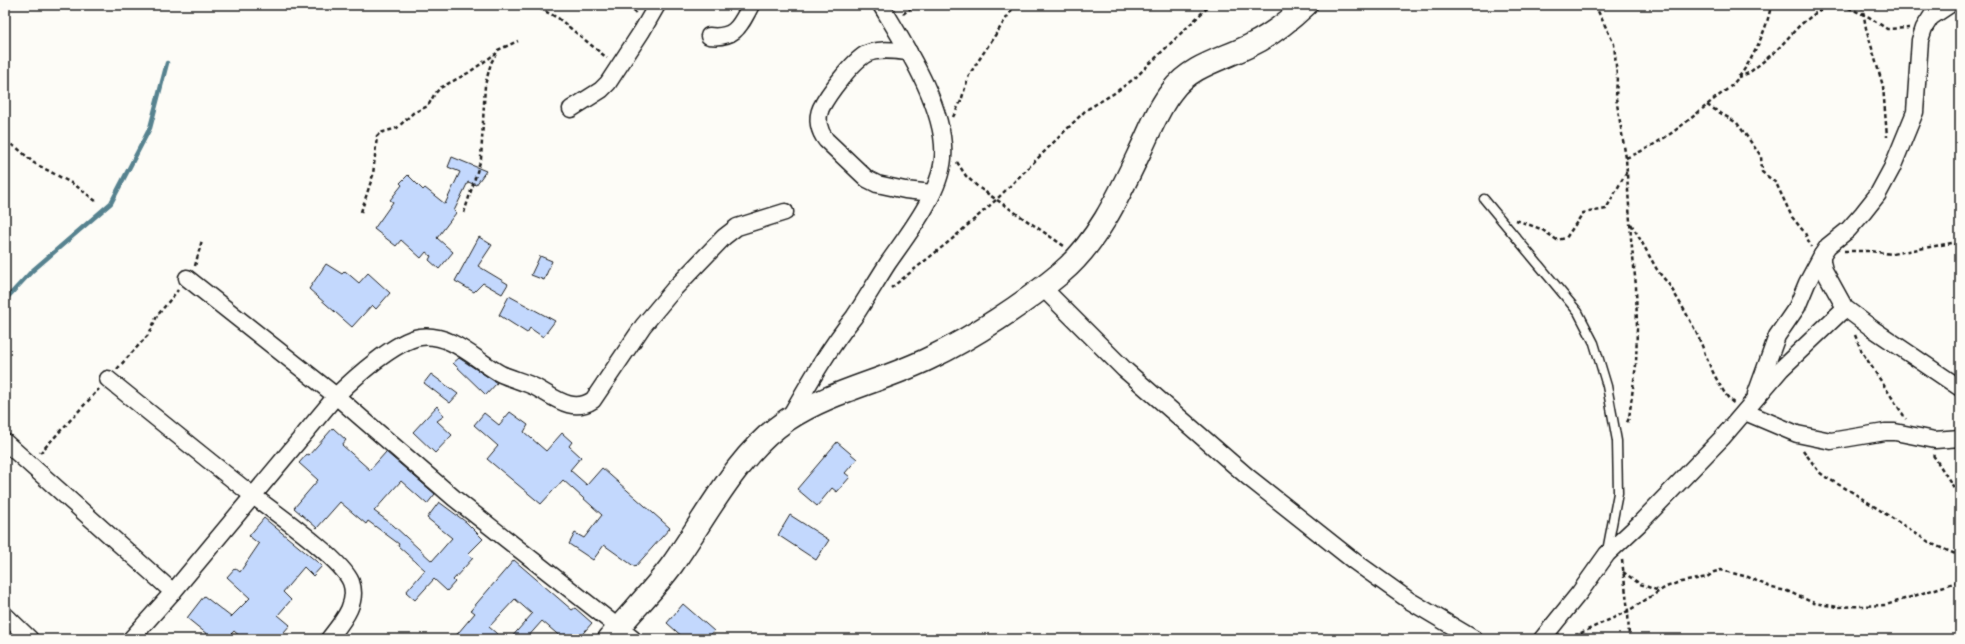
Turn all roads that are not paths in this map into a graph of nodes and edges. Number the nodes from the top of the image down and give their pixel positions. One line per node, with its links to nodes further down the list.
1 (657, 5): 8 (street)
2 (751, 5): 6 (street)
3 (881, 5): 7 (street)
4 (1306, 5): 14 (street)
5 (1949, 5): 12 (street)
6 (710, 36)
7 (909, 52): 9 (street); 9 (street)
8 (571, 109)
9 (932, 194): 20 (street)
10 (1484, 199): 24 (lane)
11 (785, 212): 18 (street)
12 (1823, 254): 15 (street); 19 (street)
13 (187, 278): 18 (street)
14 (1042, 287): 20 (street); 31 (street)
15 (1845, 308): 17 (street); 19 (street)
16 (108, 379): 23 (street)
17 (1960, 388)
18 (336, 396): 23 (street); 27 (street)
19 (1749, 408): 21 (street); 24 (street)
20 (788, 420): 27 (street)
21 (1960, 438)
22 (5, 442): 25 (street)
23 (253, 496): 25 (street); 30 (street)
24 (1607, 554): 32 (street)
25 (173, 592): 29 (street)
26 (5, 615): 28 (street)
27 (620, 635)
28 (30, 639)
29 (131, 639)
30 (330, 639)
31 (1474, 639)
32 (1542, 639)

